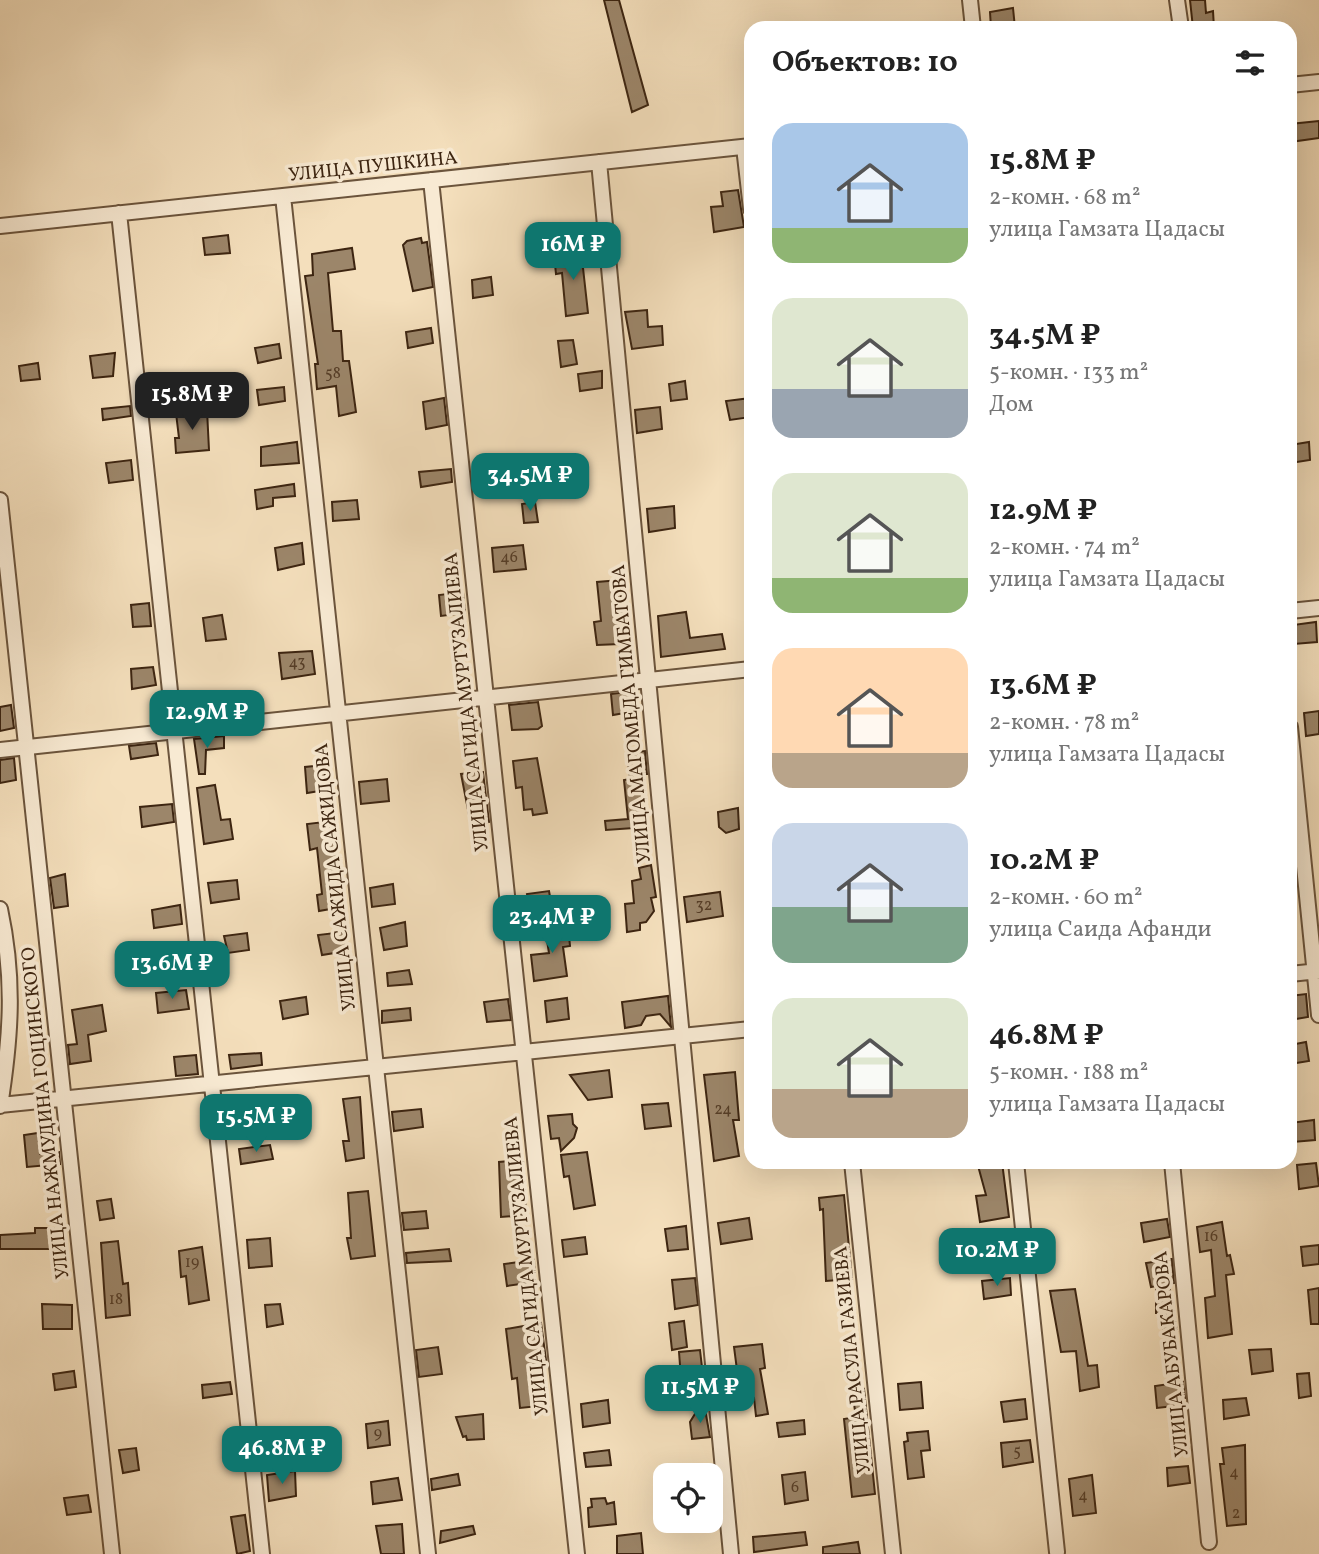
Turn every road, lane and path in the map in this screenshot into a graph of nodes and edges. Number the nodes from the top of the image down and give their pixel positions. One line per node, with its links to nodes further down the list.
1 (970, 0): 3 (street)
2 (1177, 0): 4 (street)
3 (972, 21)
4 (1180, 21)
5 (1319, 82): 6 (street)
6 (1297, 84)
7 (744, 146): 8 (street, УЛИЦА ПУШКИНА)
8 (599, 162): 9 (street, УЛИЦА ПУШКИНА); 17 (street, УЛИЦА МАГОМЕДА ГИМБАТОВА)
9 (431, 180): 10 (street, УЛИЦА ПУШКИНА); 18 (street, УЛИЦА САГИДА МУРТУЗАЛИЕВА)
10 (283, 196): 11 (street, УЛИЦА ПУШКИНА); 19 (street, УЛИЦА САЖИДА САЖИДОВА)
11 (119, 213): 12 (street, УЛИЦА ПУШКИНА); 20 (street)
12 (0, 226)
13 (0, 500): 21 (street, УЛИЦА НАЖМУДИНА ГОЦИНСКОГО)
14 (1319, 608): 15 (street)
15 (1297, 610)
16 (744, 670): 17 (street)
17 (648, 680): 18 (street); 29 (street, УЛИЦА МАГОМЕДА ГИМБАТОВА)
18 (486, 698): 19 (street); 30 (street, УЛИЦА САГИДА МУРТУЗАЛИЕВА)
19 (338, 713): 20 (street); 31 (street, УЛИЦА САЖИДА САЖИДОВА)
20 (174, 731): 21 (street); 32 (street)
21 (26, 747): 22 (street); 33 (street, УЛИЦА НАЖМУДИНА ГОЦИНСКОГО)
22 (0, 750)
23 (1297, 790): 25 (street)
24 (0, 909): 34 (street)
25 (1317, 971): 26 (street); 27 (street)
26 (1297, 973)
27 (1319, 1015)
28 (744, 1030): 29 (street)
29 (682, 1036): 30 (street); 44 (street, УЛИЦА МАГОМЕДА ГИМБАТОВА)
30 (524, 1052): 31 (street); 43 (street, УЛИЦА САГИДА МУРТУЗАЛИЕВА)
31 (376, 1068): 32 (street); 42 (street, УЛИЦА САЖИДА САЖИДОВА)
32 (212, 1084): 33 (street); 41 (street)
33 (64, 1100): 34 (street); 40 (street, УЛИЦА НАЖМУДИНА ГОЦИНСКОГО)
34 (0, 1106)
35 (853, 1169): 45 (street, УЛИЦА РАСУЛА ГАЗИЕВА)
36 (1017, 1169): 39 (street)
37 (1173, 1169): 38 (street, УЛИЦА АБУБАКАРОВА)
38 (1209, 1542)
39 (1057, 1552)
40 (112, 1554)
41 (262, 1554)
42 (428, 1554)
43 (577, 1554)
44 (732, 1554)
45 (893, 1554)

